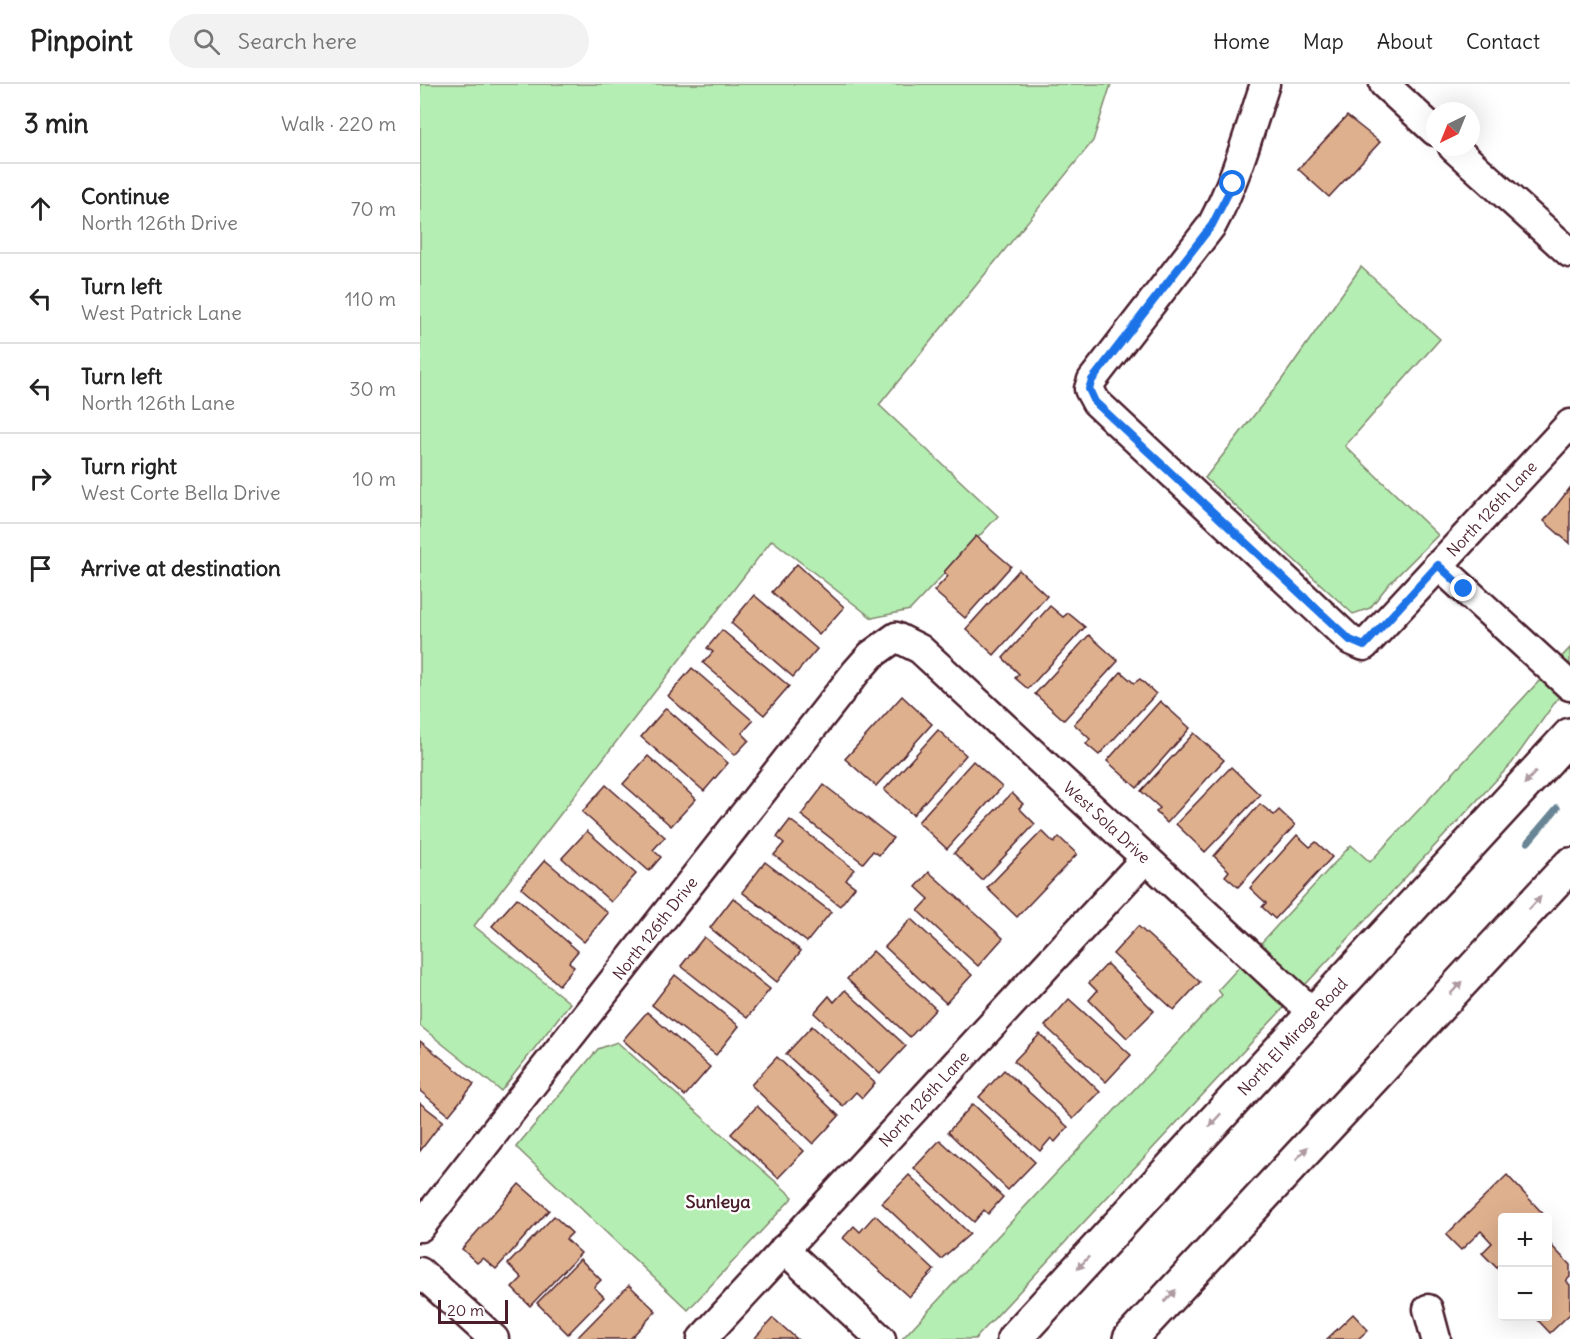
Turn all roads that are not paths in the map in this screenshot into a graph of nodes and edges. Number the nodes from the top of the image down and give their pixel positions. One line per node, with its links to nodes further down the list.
1 (1265, 84): 7 (street, North 126th Lane)
2 (1384, 84): 3 (street)
3 (1426, 122)
4 (1463, 156): 5 (street)
5 (1570, 253)
6 (1570, 424): 7 (street, North 126th Lane)
7 (1438, 565): 9 (street)
8 (896, 637): 11 (street, West Sola Drive); 14 (street, North 126th Drive)
9 (1570, 686)
10 (1570, 735): 13 (main road, North El Mirage Road, one-way to 13)
11 (1145, 859): 13 (street, West Sola Drive); 15 (street, North 126th Lane)
12 (1570, 865): 22 (main road, one-way to 12)
13 (1313, 1013): 21 (main road, North El Mirage Road, one-way to 21)
14 (420, 1227)
15 (784, 1249): 19 (street, North 126th Lane); 20 (street)
16 (420, 1272): 18 (street)
17 (1428, 1309): 23 (street)
18 (494, 1339)
19 (702, 1339)
20 (881, 1339)
21 (1014, 1339)
22 (1130, 1339)
23 (1436, 1339)

